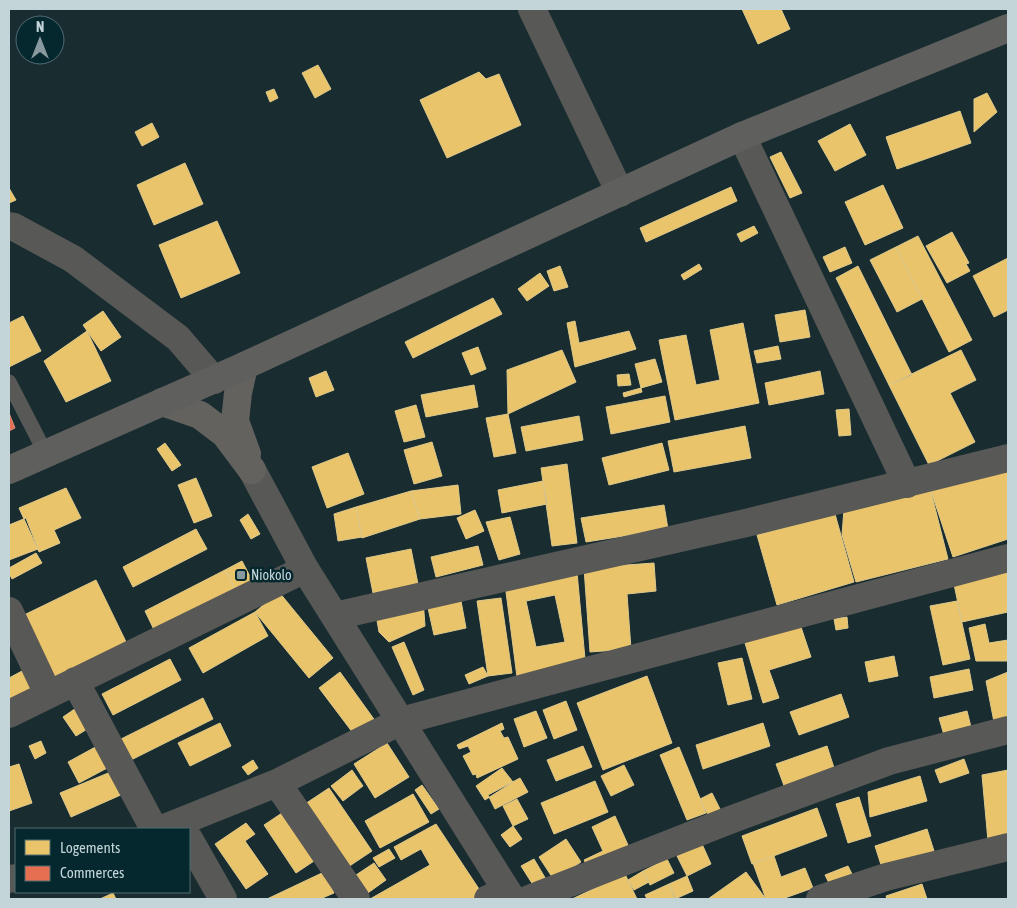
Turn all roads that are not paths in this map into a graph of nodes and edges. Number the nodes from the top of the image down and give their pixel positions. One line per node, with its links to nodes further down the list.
1 (532, 9): 4 (street)
2 (1008, 28): 3 (main road)
3 (742, 136): 4 (main road); 14 (street)
4 (620, 193): 6 (main road)
5 (9, 226): 7 (street)
6 (244, 366): 7 (main road); 13 (main road)
7 (214, 380): 9 (main road)
8 (9, 382): 10 (lane)
9 (162, 402): 10 (main road); 13 (main road)
10 (46, 454): 12 (main road)
11 (1008, 458): 14 (street)
12 (9, 470)
13 (252, 470): 16 (street)
14 (907, 484): 18 (street)
15 (1008, 558): 22 (street)
16 (305, 569): 18 (street); 19 (street)
17 (9, 611): 20 (street)
18 (335, 616): 22 (street)
19 (75, 681): 20 (street); 25 (street)
20 (48, 694): 21 (street)
21 (9, 714)
22 (401, 721): 24 (street); 29 (street)
23 (1008, 730): 29 (street)
24 (277, 783): 26 (street); 31 (street)
25 (172, 828)
26 (177, 828)
27 (1008, 847): 32 (street)
28 (190, 853): 30 (street)
29 (509, 897)
30 (223, 899)
31 (356, 899)
32 (820, 899)

